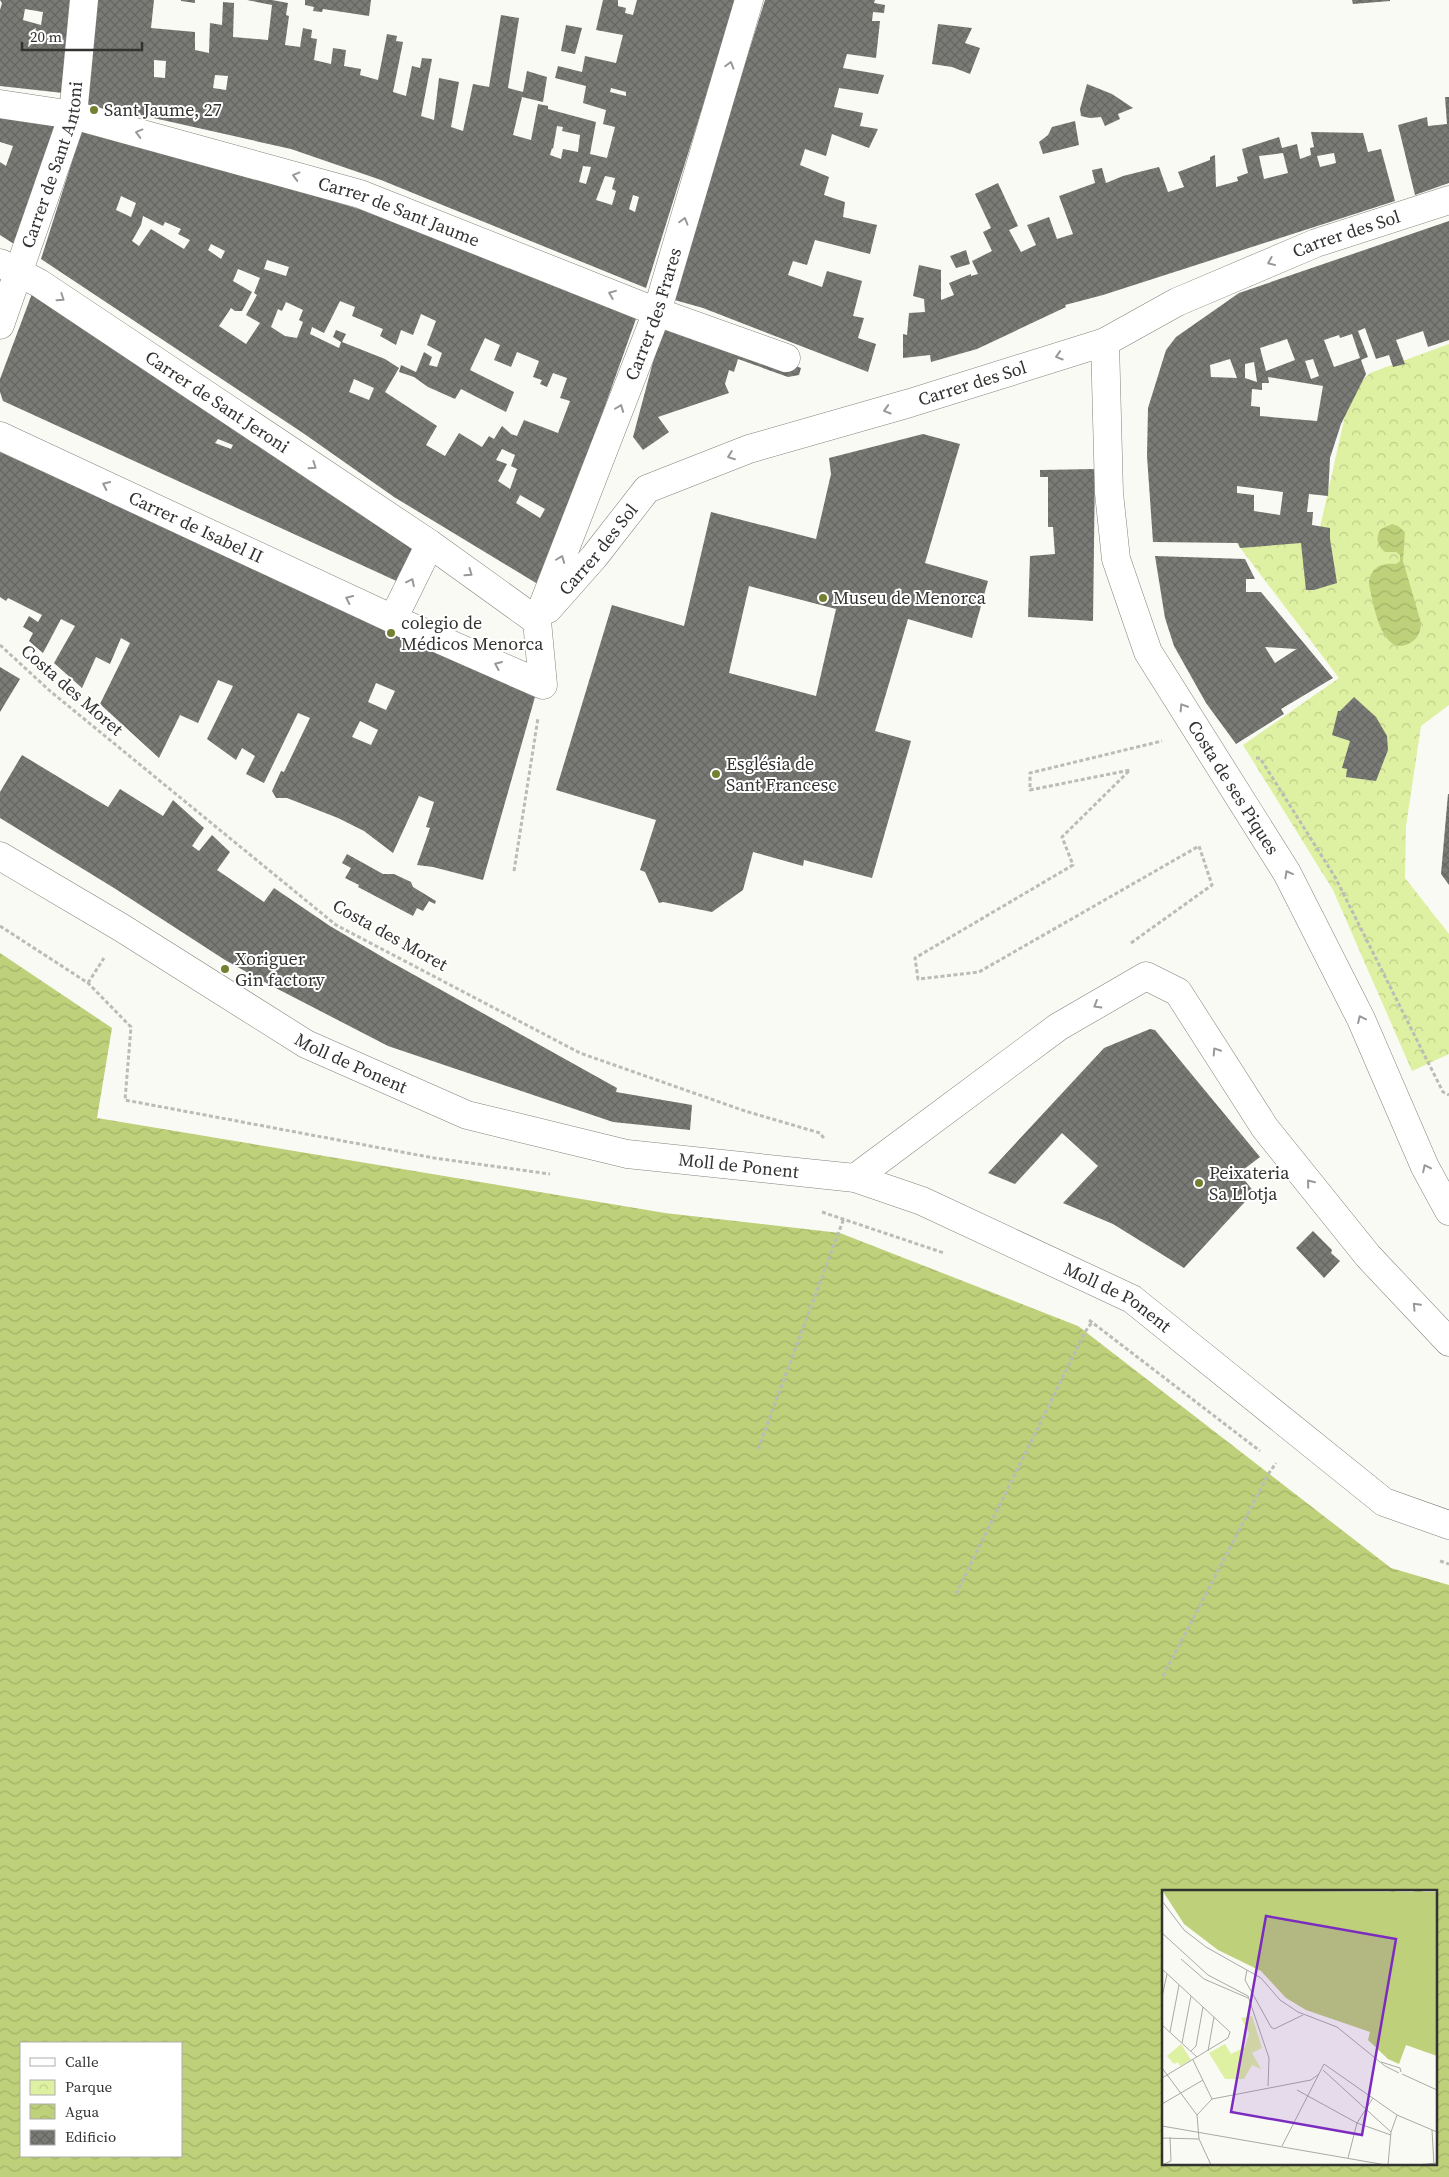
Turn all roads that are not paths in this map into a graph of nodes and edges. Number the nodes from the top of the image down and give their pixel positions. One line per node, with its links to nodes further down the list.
1 (84, 0): 4 (street, Carrer de Sant Antoni)
2 (750, 0): 7 (street, Carrer des Frares, one-way to 2)
3 (0, 104): 4 (street, Carrer de Sant Jaume)
4 (73, 115): 6 (street, Carrer de Sant Antoni); 7 (street, Carrer de Sant Jaume, one-way to 4)
5 (1449, 200): 9 (street, Carrer des Sol, one-way to 9)
6 (10, 268): 8 (street, Carrer de Sant Antoni); 12 (street, Carrer de Sant Jeroni, one-way to 12)
7 (657, 312): 10 (street, Carrer de Sant Jaume); 14 (street, Carrer des Frares, one-way to 7)
8 (0, 325)
9 (1105, 342): 14 (street, Carrer des Sol, one-way to 14); 17 (street, Costa de ses Piques, one-way to 9)
10 (786, 358)
11 (0, 436): 13 (street, Carrer de Isabel II, one-way to 11)
12 (430, 544): 13 (street, one-way to 12); 14 (street, Carrer de Sant Jeroni, one-way to 14)
13 (393, 619): 14 (street, Carrer de Isabel II, one-way to 13)
14 (537, 621)
15 (0, 856): 16 (street, Moll de Ponent)
16 (855, 1178): 18 (street, one-way to 16); 19 (street, Moll de Ponent)
17 (1449, 1211)
18 (1449, 1342)
19 (1449, 1525)

